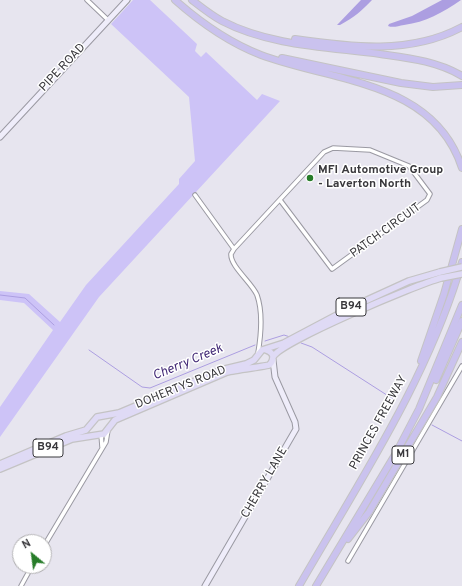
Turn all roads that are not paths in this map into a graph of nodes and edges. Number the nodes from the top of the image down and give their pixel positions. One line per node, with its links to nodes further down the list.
1 (87, 0): 5 (street)
2 (127, 0): 5 (street, PIPE ROAD)
3 (175, 0): 8 (highway)
4 (192, 0): 6 (highway)
5 (108, 20): 11 (street, PIPE ROAD)
6 (222, 21): 7 (highway); 9 (highway)
7 (462, 27)
8 (216, 31): 10 (highway); 12 (highway)
9 (462, 76)
10 (460, 85)
11 (1, 134)
12 (462, 168)
13 (195, 196): 16 (street)
14 (280, 200): 14 (street, PATCH CIRCUIT); 16 (street, PATCH CIRCUIT)
15 (462, 229): 31 (highway)
16 (234, 249): 23 (street)
17 (462, 262): 31 (highway, PRINCES FREEWAY / M1)
18 (462, 267): 20 (main road, B94, bridge)
19 (462, 274): 20 (main road, B94, bridge)
20 (440, 275): 25 (main road, B94); 27 (main road, B94)
21 (462, 306): 37 (highway, M1)
22 (462, 321): 37 (highway)
23 (260, 338): 25 (street); 26 (street)
24 (462, 342): 41 (highway, M1)
25 (266, 350): 26 (main road, B94); 27 (main road)
26 (257, 354): 28 (main road); 32 (main road, DOHERTYS ROAD / B94)
27 (273, 359): 28 (main road, B94); 30 (street, CHERRY LANE)
28 (264, 366): 30 (street, CHERRY LANE); 34 (main road, DOHERTYS ROAD / B94)
29 (462, 366): 42 (street)
30 (275, 377): 45 (street, CHERRY LANE)
31 (402, 407): 46 (highway, PRINCES FREEWAY / M1)
32 (102, 416): 33 (main road, B94); 34 (main road)
33 (92, 424): 35 (main road); 38 (main road, B94)
34 (109, 428): 35 (main road, B94); 36 (street)
35 (100, 434): 36 (street); 39 (main road, B94)
36 (102, 448): 40 (street)
37 (396, 453): 41 (highway, M1)
38 (0, 464)
39 (0, 469)
40 (51, 534)
41 (331, 561): 47 (highway, M1)
42 (348, 561)
43 (28, 574): 44 (street)
44 (21, 586)
45 (205, 586)
46 (298, 586)
47 (316, 586)

